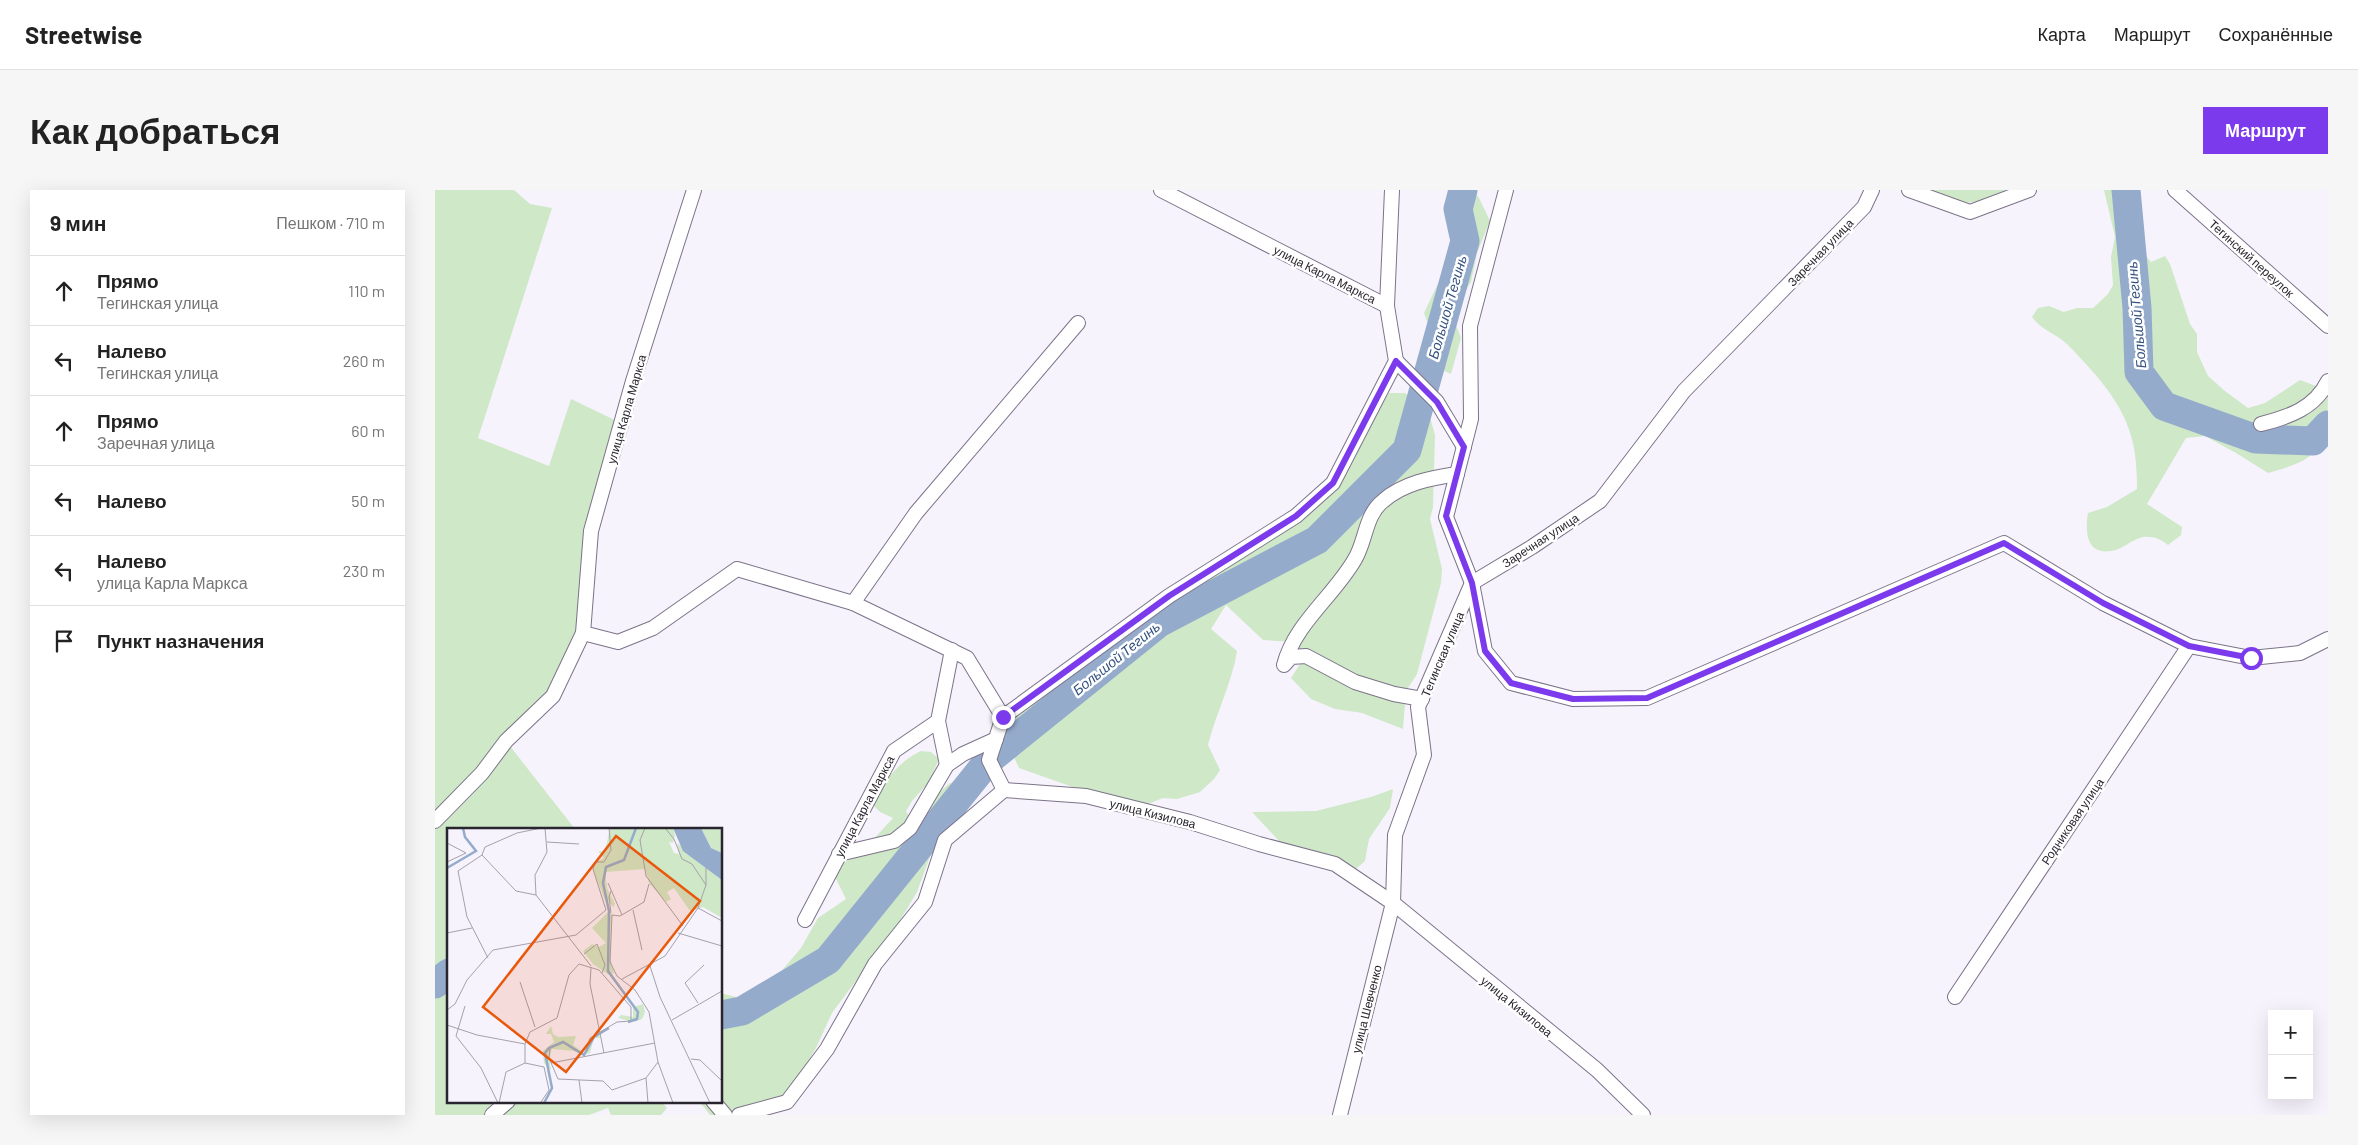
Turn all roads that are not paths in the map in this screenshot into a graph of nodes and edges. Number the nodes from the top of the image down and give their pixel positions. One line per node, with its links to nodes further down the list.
1 (694, 190): 19 (street, улица Карла Маркса)
2 (1161, 190): 9 (street, улица Карла Маркса)
3 (1392, 190): 9 (street)
4 (1506, 190): 15 (street)
5 (1872, 190): 17 (street, Заречная улица)
6 (1909, 190): 7 (street)
7 (2029, 190)
8 (2175, 190): 11 (street, Тегинский переулок)
9 (1387, 306): 12 (street, улица Карла Маркса)
10 (1078, 323): 18 (street)
11 (2328, 326)
12 (1396, 361): 15 (street); 24 (street)
13 (2328, 381): 14 (street)
14 (2261, 424)
15 (1464, 447): 16 (street)
16 (1457, 474): 17 (street); 23 (street)
17 (1472, 583): 21 (street, Тегинская улица); 23 (street, Тегинская улица)
18 (853, 603): 19 (street); 22 (street)
19 (583, 633): 29 (street, улица Карла Маркса)
20 (2328, 639): 21 (street, Тегинская улица)
21 (2189, 646): 33 (street, Родниковая улица)
22 (951, 650): 24 (street); 25 (street)
23 (1422, 699): 31 (street, Тегинская улица)
24 (1003, 717): 26 (street)
25 (938, 721): 27 (street); 30 (street, улица Карла Маркса)
26 (996, 739): 27 (street); 28 (street)
27 (947, 765): 30 (street)
28 (1004, 790): 31 (street, улица Кизилова); 38 (street)
29 (435, 822)
30 (839, 854): 32 (street, улица Карла Маркса)
31 (1393, 903): 39 (street, улица Шевченко); 40 (street, улица Кизилова)
32 (805, 920)
33 (1955, 997)
34 (508, 1102): 36 (street)
35 (714, 1102): 37 (street)
36 (492, 1115)
37 (725, 1115)
38 (739, 1115)
39 (1340, 1115)
40 (1643, 1115)

